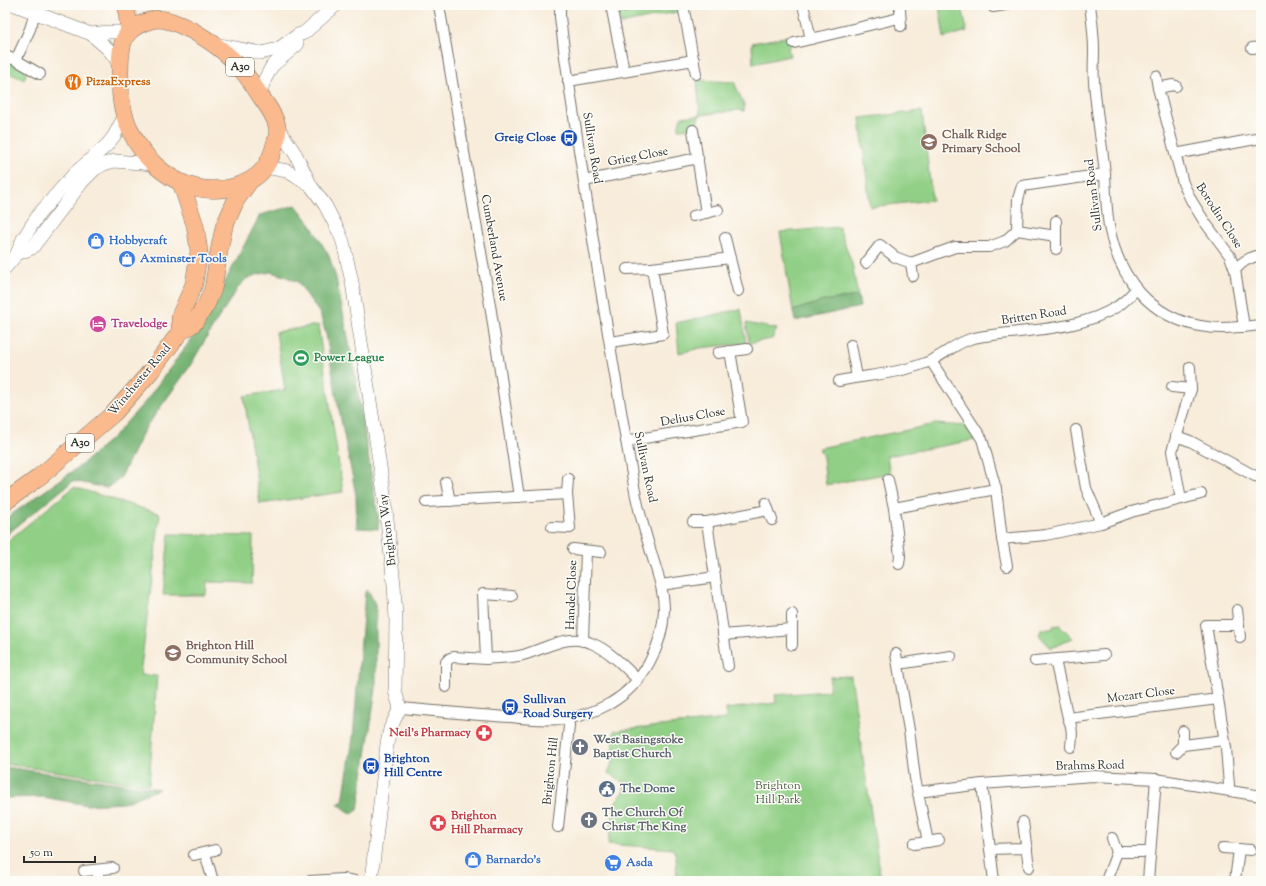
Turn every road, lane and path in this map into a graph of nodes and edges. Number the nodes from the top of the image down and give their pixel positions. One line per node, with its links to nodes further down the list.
1 (128, 5): 17 (main road, A30)
2 (162, 5): 16 (main road, A30)
3 (336, 5): 18 (street)
4 (439, 5): 96 (street, Cumberland Avenue)
5 (560, 5): 31 (street, Sullivan Road)
6 (629, 5): 12 (street)
7 (683, 5): 25 (street)
8 (803, 5): 20 (street)
9 (1005, 5): 13 (street)
10 (1090, 5): 43 (street, Sullivan Road)
11 (20, 6): 14 (street)
12 (612, 7): 27 (street)
13 (993, 7)
14 (35, 13): 19 (street); 24 (street)
15 (900, 18): 20 (street)
16 (172, 20): 17 (main road, A30); 22 (main road, A30)
17 (129, 32): 19 (street); 26 (main road, A30)
18 (304, 33): 22 (street); 34 (street)
19 (91, 34): 26 (street)
20 (811, 39): 21 (street)
21 (794, 43)
22 (215, 44): 34 (main road, A30)
23 (5, 56): 24 (street)
24 (16, 60): 28 (street)
25 (694, 60): 27 (street); 29 (street)
26 (120, 67): 35 (main road, A30)
27 (624, 71): 31 (street)
28 (40, 74)
29 (696, 74)
30 (1156, 76): 33 (street, Borodin Close)
31 (568, 81): 44 (street, Sullivan Road)
32 (1176, 86): 33 (street)
33 (1158, 88): 39 (street, Borodin Close)
34 (260, 94): 36 (main road, A30)
35 (125, 115): 41 (main road, A30); 50 (street)
36 (277, 126): 42 (main road, A30); 47 (street, Brighton Way)
37 (693, 130): 40 (street)
38 (1261, 138): 39 (street)
39 (1175, 154): 68 (street, Borodin Close)
40 (698, 158): 44 (street, Grieg Close); 49 (street)
41 (154, 164): 46 (main road, A30); 52 (street)
42 (266, 167): 45 (main road, A30); 47 (street, Brighton Way)
43 (1105, 174): 55 (street); 70 (street, Sullivan Road)
44 (584, 181): 75 (street, Sullivan Road)
45 (249, 182): 46 (main road, A30); 74 (main road, Winchester Road / A30)
46 (181, 183): 74 (main road, Winchester Road)
47 (311, 186): 133 (street, Brighton Way)
48 (718, 210): 49 (street)
49 (706, 213): 51 (street)
50 (38, 216): 52 (street); 54 (street)
51 (694, 216)
52 (55, 217): 58 (street)
53 (1056, 221): 56 (street)
54 (30, 227): 58 (street); 60 (street)
55 (1017, 230): 56 (street); 64 (street)
56 (1056, 236): 59 (street)
57 (725, 238): 62 (street)
58 (32, 248): 60 (street)
59 (1056, 249)
60 (17, 254): 65 (street)
61 (1261, 255): 68 (street, Borodin Close)
62 (730, 258): 66 (street); 71 (street)
63 (866, 263): 64 (street)
64 (911, 263): 69 (street)
65 (5, 268)
66 (652, 268): 67 (street); 75 (street)
67 (627, 269)
68 (1235, 270): 73 (street, Borodin Close)
69 (912, 276)
70 (1136, 289): 73 (street, Sullivan Road); 80 (street, Britten Road)
71 (738, 292)
72 (1261, 325): 73 (street, Sullivan Road)
73 (1244, 327)
74 (180, 332): 99 (main road, Winchester Road / A30)
75 (610, 342): 88 (street, Sullivan Road)
76 (851, 345): 82 (street)
77 (747, 349): 78 (street)
78 (730, 351): 79 (street); 88 (street, Delius Close)
79 (718, 353)
80 (931, 361): 82 (street, Britten Road); 93 (street)
81 (1190, 367): 85 (street)
82 (857, 377): 83 (street, Britten Road)
83 (839, 382)
84 (1172, 387): 85 (street)
85 (1191, 389): 87 (street)
86 (1076, 430): 105 (street)
87 (1176, 436): 89 (street); 97 (street)
88 (626, 441): 114 (street, Sullivan Road)
89 (1261, 477)
90 (568, 479): 94 (street)
91 (888, 480): 101 (street)
92 (446, 482): 98 (street)
93 (996, 489): 101 (street); 107 (street)
94 (567, 494): 96 (street); 106 (street)
95 (1201, 494): 97 (street)
96 (519, 497): 98 (street)
97 (1181, 499): 105 (street)
98 (450, 501): 100 (street)
99 (5, 502)
100 (426, 502)
101 (894, 508): 111 (street)
102 (768, 511): 104 (street)
103 (693, 522): 104 (street)
104 (707, 522): 113 (street)
105 (1101, 523): 107 (street)
106 (552, 527)
107 (1002, 539): 112 (street)
108 (573, 549): 109 (street, Handel Close)
109 (586, 551): 110 (street, Handel Close); 122 (street, Handel Close)
110 (601, 552)
111 (899, 564)
112 (1007, 566)
113 (715, 577): 114 (street); 120 (street)
114 (661, 585): 130 (street, Sullivan Road)
115 (512, 596): 126 (street)
116 (1237, 610): 118 (street)
117 (792, 614): 119 (street)
118 (1239, 625): 121 (street); 132 (street)
119 (791, 629): 120 (street); 123 (street)
120 (723, 635): 129 (street)
121 (1240, 637)
122 (583, 641): 126 (street, Handel Close); 130 (street, Handel Close)
123 (792, 645)
124 (1104, 655): 127 (street)
125 (951, 656): 142 (street)
126 (486, 659): 131 (street, Handel Close)
127 (1056, 660): 128 (street); 135 (street)
128 (1035, 661)
129 (728, 666)
130 (638, 679): 134 (street, Sullivan Road)
131 (446, 687)
132 (1218, 699): 135 (street, Mozart Close); 137 (street)
133 (400, 708): 134 (street, Sullivan Road); 168 (street)
134 (568, 718): 145 (street, Brighton Hill)
135 (1068, 718): 138 (street)
136 (1183, 731): 137 (street)
137 (1224, 740): 141 (street)
138 (1071, 747)
139 (1156, 779): 140 (street, Brahms Road); 141 (street, Brahms Road); 157 (street)
140 (982, 784): 142 (street, Brahms Road); 152 (street)
141 (1228, 790): 143 (street, Brahms Road)
142 (918, 792): 148 (street)
143 (1261, 796)
144 (1023, 822): 150 (street)
145 (558, 826)
146 (1112, 838): 156 (street)
147 (939, 840): 148 (street)
148 (928, 842): 149 (street)
149 (914, 844)
150 (1027, 848): 152 (street); 160 (street)
151 (1223, 848): 153 (street)
152 (990, 849): 169 (street)
153 (1239, 849): 155 (street); 172 (street)
154 (215, 850): 158 (street)
155 (1251, 850)
156 (1117, 852): 157 (street); 170 (street)
157 (1150, 852): 171 (street)
158 (205, 853): 159 (street); 165 (street)
159 (194, 856)
160 (1029, 867)
161 (113, 868): 162 (street)
162 (96, 870): 163 (street); 164 (street)
163 (84, 872)
164 (99, 881)
165 (212, 881)
166 (310, 881): 167 (street)
167 (355, 881)
168 (371, 881)
169 (994, 881)
170 (1106, 881)
171 (1148, 881)
172 (1235, 881)

